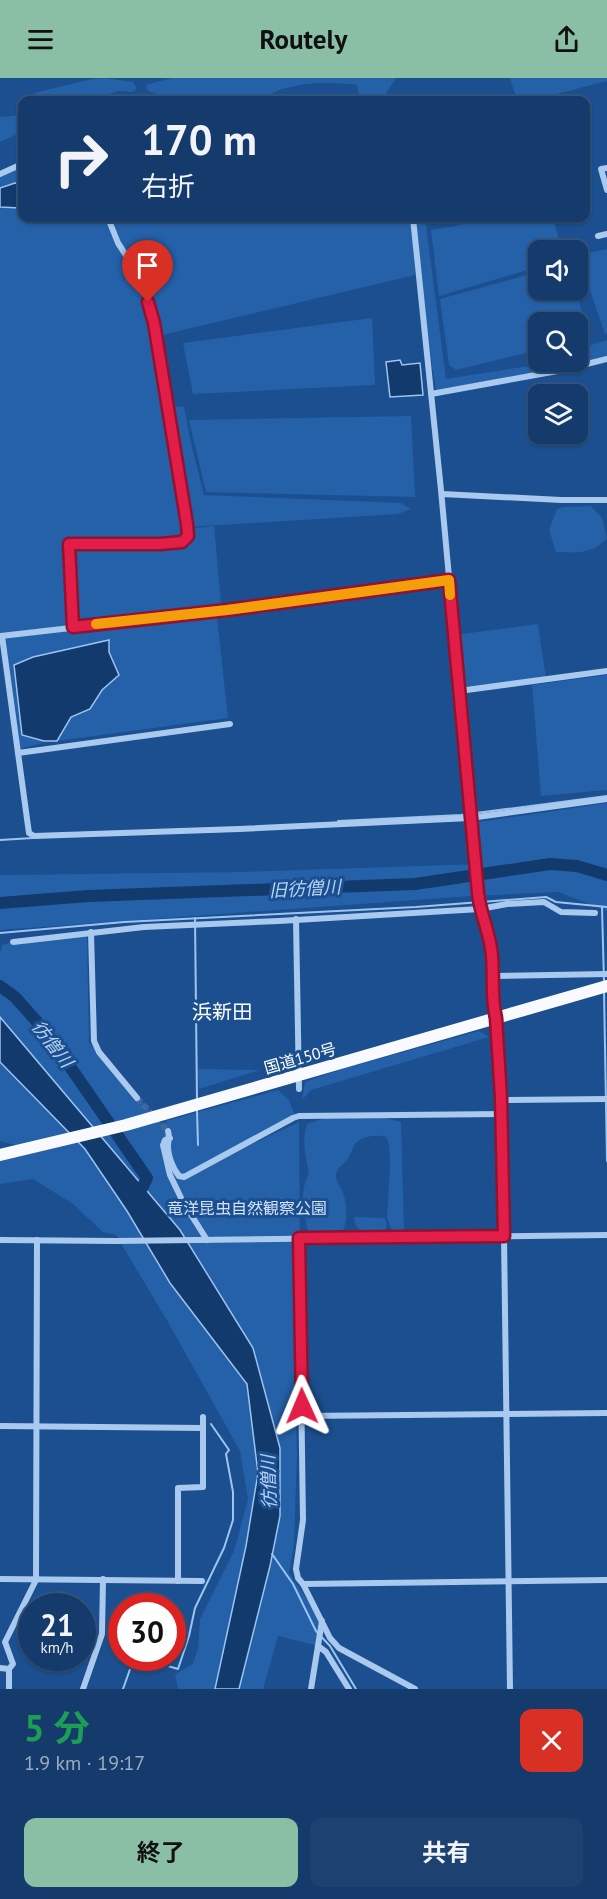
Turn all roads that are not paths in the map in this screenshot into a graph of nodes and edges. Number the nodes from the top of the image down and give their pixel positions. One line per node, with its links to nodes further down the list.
1 (18, 166): 3 (street)
2 (607, 168): 4 (street)
3 (0, 174)
4 (607, 190)
5 (110, 222): 14 (street)
6 (413, 222): 10 (street)
7 (607, 234): 8 (street)
8 (598, 236)
9 (607, 359): 10 (street)
10 (431, 394): 11 (street)
11 (442, 494): 12 (street); 13 (street)
12 (607, 500)
13 (449, 580): 14 (street); 17 (street)
14 (73, 627): 15 (street)
15 (1, 636): 19 (street)
16 (607, 671): 17 (street)
17 (459, 691): 21 (street)
18 (230, 724): 19 (street)
19 (18, 753): 21 (street)
20 (607, 799): 21 (street)
21 (470, 818): 22 (street)
22 (480, 909): 23 (street); 24 (street); 27 (street)
23 (595, 913)
24 (296, 919): 25 (street); 32 (street)
25 (91, 932): 26 (street); 34 (street)
26 (13, 942)
27 (493, 960): 29 (street)
28 (607, 974): 29 (street)
29 (494, 976): 31 (street)
30 (607, 986): 31 (highway, 国道150号)
31 (496, 1018): 32 (highway, 国道150号); 36 (street)
32 (299, 1075): 33 (street); 38 (highway, 国道150号)
33 (299, 1089)
34 (137, 1098)
35 (607, 1099): 36 (street)
36 (501, 1100): 37 (street)
37 (502, 1114): 40 (street); 44 (street)
38 (0, 1155)
39 (607, 1235): 40 (street)
40 (504, 1236): 41 (street); 46 (street)
41 (299, 1238): 44 (street); 47 (street)
42 (0, 1240): 43 (street)
43 (36, 1240): 44 (street); 50 (street)
44 (207, 1240)
45 (607, 1413): 46 (street)
46 (507, 1414): 47 (street); 58 (street)
47 (302, 1416): 59 (street)
48 (203, 1417): 51 (street)
49 (0, 1426): 50 (street)
50 (36, 1426): 51 (street); 53 (street)
51 (203, 1428): 56 (street)
52 (0, 1579): 53 (street)
53 (36, 1580): 54 (street); 61 (street)
54 (103, 1580): 56 (street); 66 (street)
55 (607, 1580): 58 (street)
56 (178, 1581): 57 (street)
57 (202, 1581)
58 (509, 1581): 59 (street); 70 (street)
59 (303, 1584): 60 (street)
60 (322, 1621): 62 (street); 69 (street)
61 (3, 1642): 64 (street)
62 (318, 1644): 67 (street); 68 (street)
63 (0, 1668): 64 (street)
64 (9, 1669): 65 (street)
65 (9, 1689)
66 (84, 1689)
67 (311, 1689)
68 (349, 1689)
69 (415, 1689)
70 (510, 1689)

